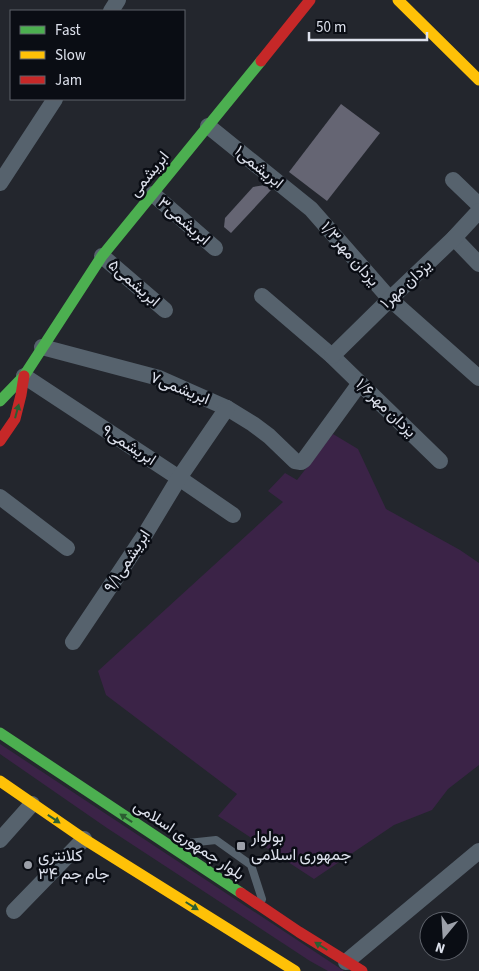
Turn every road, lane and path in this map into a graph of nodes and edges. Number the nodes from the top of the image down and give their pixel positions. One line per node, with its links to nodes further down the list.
1 (310, 0): 5 (main road, ابریشمی)
2 (398, 0): 3 (main road)
3 (479, 80)
4 (53, 100): 7 (street)
5 (208, 126): 8 (main road, ابریشمی); 10 (street, ابریشمی۱)
6 (454, 180): 9 (street)
7 (0, 183)
8 (154, 194): 13 (street, ابریشمی۳); 14 (main road, ابریشمی)
9 (479, 205)
10 (311, 209): 17 (street, ۱/۳یزدان مهر)
11 (479, 211): 12 (street, یزدان مهر۱)
12 (454, 238): 15 (street); 17 (street, یزدان مهر۱)
13 (215, 248)
14 (102, 256): 18 (street, ابریشمی۵); 19 (main road, ابریشمی)
15 (479, 264)
16 (262, 296): 20 (street, ۱/۶یزدان مهر)
17 (390, 298): 20 (street, یزدان مهر۱); 22 (street, ۱/۳یزدان مهر)
18 (165, 310)
19 (42, 347): 21 (main road, ابریشمی); 25 (street, ابریشمی۷)
20 (332, 356): 23 (street, ۱/۶یزدان مهر)
21 (24, 376): 24 (main road); 26 (main road, one-way to 21); 28 (street, ابریشمی۹)
22 (479, 378)
23 (360, 383): 25 (street, ابریشمی۷); 27 (street, ۱/۶یزدان مهر)
24 (0, 401)
25 (227, 408): 28 (street, ۹/۱ابریشمی)
26 (0, 442)
27 (440, 461)
28 (180, 478): 30 (street, ابریشمی۹); 32 (street, ۹/۱ابریشمی)
29 (0, 497): 31 (street)
30 (232, 515)
31 (67, 548)
32 (73, 642)
33 (0, 733): 38 (main road, بلوار جمهوری اسلامی, one-way to 33)
34 (0, 781): 35 (main road)
35 (32, 804): 36 (main road, one-way to 36); 37 (street)
36 (84, 839): 41 (street); 43 (main road, one-way to 43)
37 (0, 840)
38 (167, 844): 40 (main road, بلوار جمهوری اسلامی); 40 (lane)
39 (479, 851): 42 (street)
40 (266, 910): 42 (main road, بلوار جمهوری اسلامی, one-way to 40)
41 (14, 911)
42 (346, 962): 44 (main road, بلوار جمهوری اسلامی)
43 (295, 971)
44 (362, 971)

